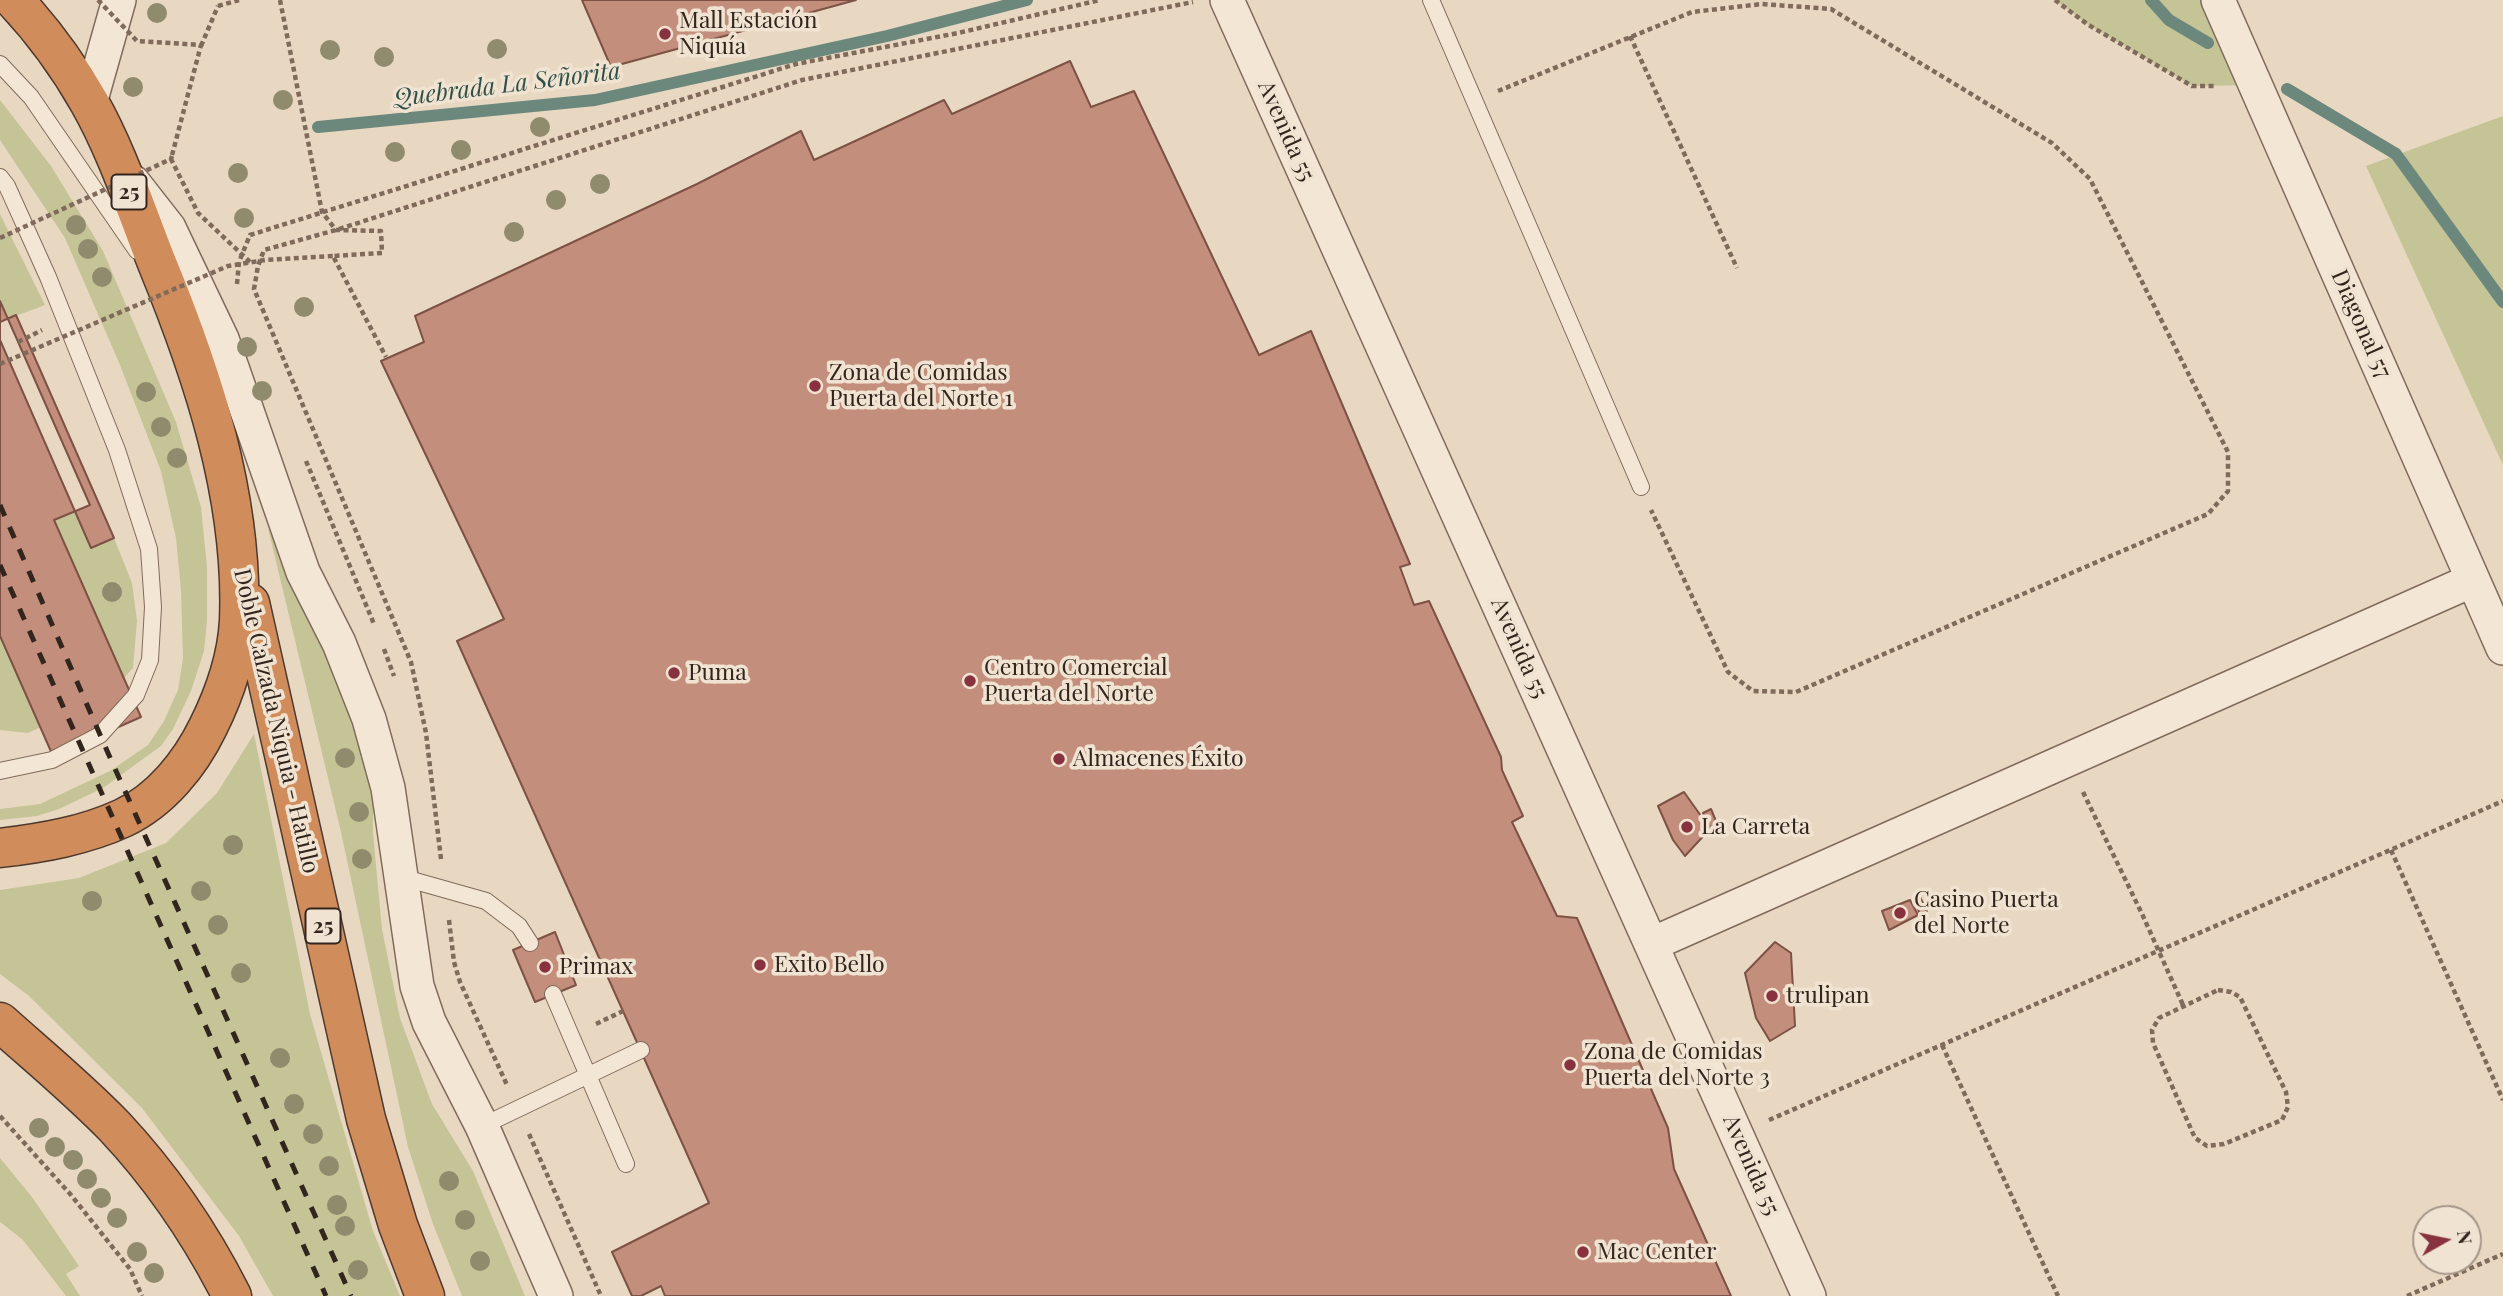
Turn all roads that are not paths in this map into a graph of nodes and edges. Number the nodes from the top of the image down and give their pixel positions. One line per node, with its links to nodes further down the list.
1 (14, 0): 7 (highway, 25)
2 (119, 0): 7 (street)
3 (1227, 0): 19 (street, Avenida 55)
4 (1431, 0): 11 (lane)
5 (2218, 0): 13 (street, Diagonal 57)
6 (0, 64): 10 (lane)
7 (90, 103): 8 (highway, 25)
8 (116, 161): 10 (highway, 25); 17 (street)
9 (0, 177): 15 (lane)
10 (174, 305): 12 (highway, 25)
11 (1641, 487)
12 (238, 551): 16 (highway, 25); 27 (highway, Doble Calzada Niquia - Hatillo / 25)
13 (2473, 580): 14 (street, Diagonal 57); 19 (street)
14 (2503, 648)
15 (0, 771)
16 (0, 848)
17 (401, 877): 18 (lane); 24 (street)
18 (530, 943)
19 (1652, 944): 29 (street, Avenida 55)
20 (553, 994): 23 (lane)
21 (0, 1021): 26 (highway)
22 (641, 1051): 23 (lane)
23 (587, 1076): 24 (lane); 25 (lane)
24 (482, 1126): 28 (street)
25 (626, 1164)
26 (232, 1296)
27 (425, 1296)
28 (556, 1296)
29 (1809, 1296)

